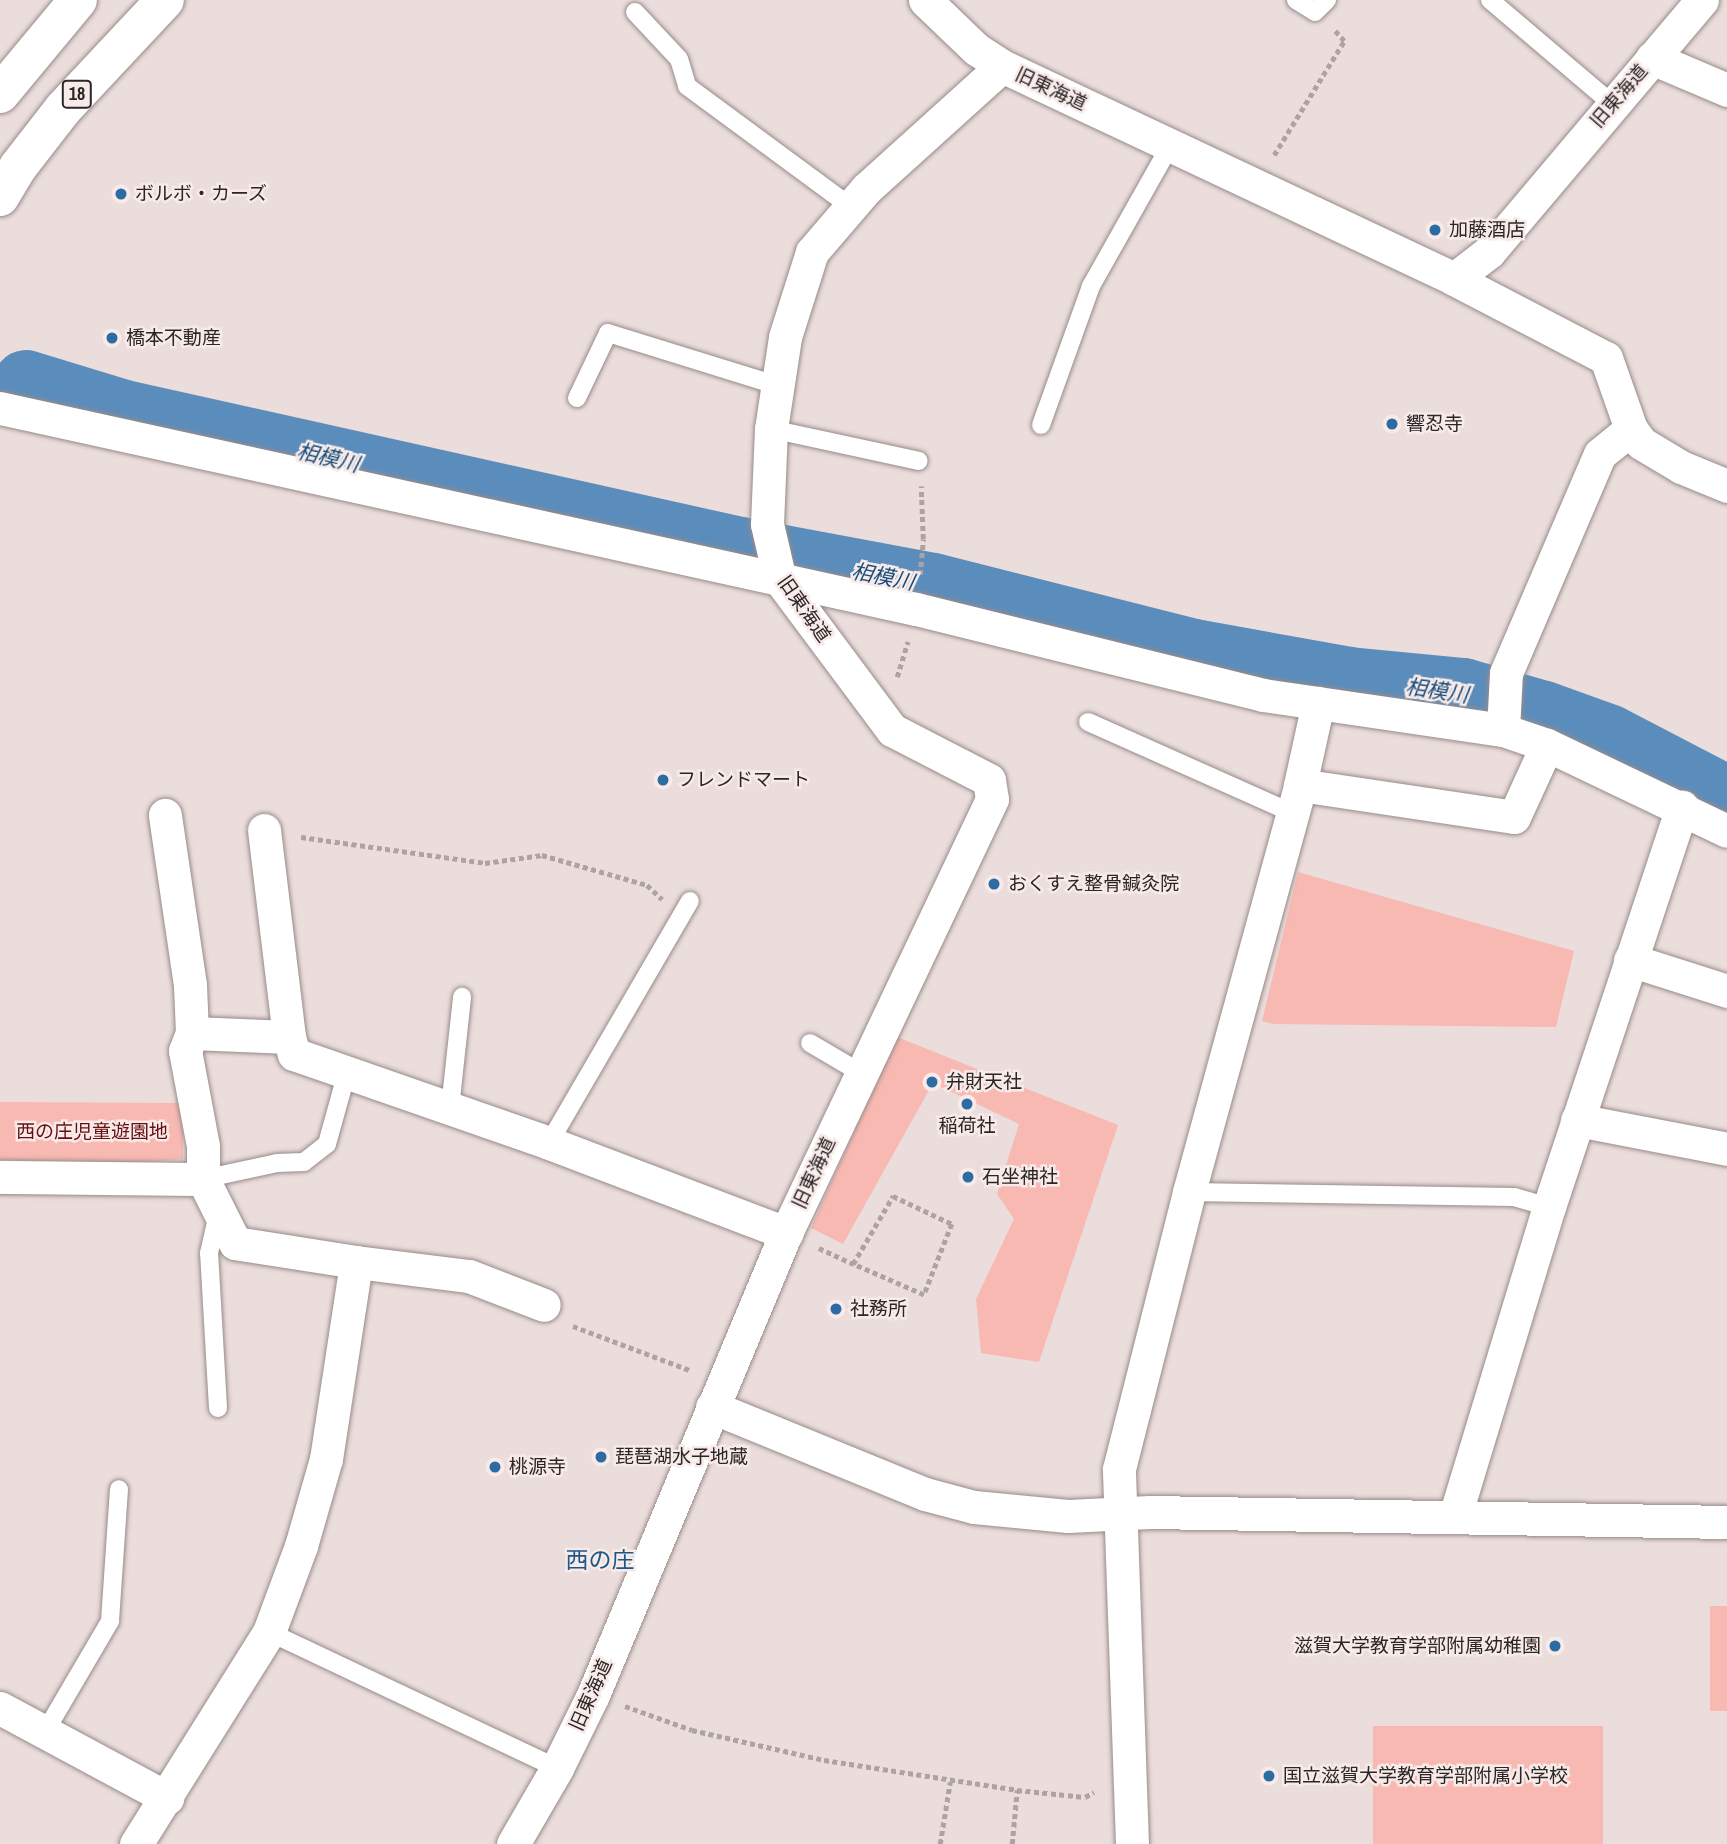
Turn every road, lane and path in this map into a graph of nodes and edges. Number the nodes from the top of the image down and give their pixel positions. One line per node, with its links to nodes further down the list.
1 (78, 0): 12 (main road)
2 (165, 0): 16 (main road, 18)
3 (925, 0): 10 (street)
4 (1296, 0): 7 (lane)
5 (1490, 0): 13 (lane)
6 (1702, 0): 9 (street, 旧東海道)
7 (1321, 6): 15 (path)
8 (635, 12): 17 (lane)
9 (1652, 58): 11 (street); 13 (street, 旧東海道)
10 (1002, 66): 14 (street, 旧東海道); 17 (street, 旧東海道)
11 (1727, 90)
12 (0, 94)
13 (1612, 104): 18 (street, 旧東海道)
14 (1170, 146): 15 (street, 旧東海道); 22 (lane)
15 (1255, 186): 18 (street, 旧東海道)
16 (0, 197)
17 (851, 207): 19 (street, 旧東海道)
18 (1454, 279): 24 (street)
19 (776, 384): 20 (lane); 23 (street, 旧東海道)
20 (577, 398)
21 (0, 408): 27 (street)
22 (1041, 425)
23 (771, 429): 25 (lane); 27 (street, 旧東海道)
24 (1631, 429): 26 (street); 32 (street)
25 (919, 461): 28 (path)
26 (1727, 486)
27 (775, 562): 29 (street); 31 (street, 旧東海道)
28 (920, 571)
29 (916, 608): 30 (street); 31 (path)
30 (1318, 703): 32 (street); 35 (street)
31 (874, 705): 48 (street, 旧東海道)
32 (1504, 711): 34 (street)
33 (1088, 722): 35 (lane)
34 (1547, 745): 35 (street); 36 (street)
35 (1296, 799): 55 (street)
36 (1682, 807): 39 (street); 41 (street)
37 (165, 815): 44 (street)
38 (264, 830): 40 (path); 45 (street)
39 (1727, 831)
40 (685, 909): 51 (lane)
41 (1630, 960): 42 (street); 50 (street)
42 (1727, 991)
43 (462, 997): 49 (lane)
44 (192, 1033): 45 (street); 54 (street)
45 (289, 1037): 47 (street)
46 (810, 1043): 48 (lane)
47 (347, 1072): 49 (street); 54 (lane)
48 (862, 1073): 58 (street, 旧東海道)
49 (450, 1108): 51 (street)
50 (1577, 1120): 52 (street); 56 (street)
51 (549, 1143): 58 (street)
52 (1727, 1149)
53 (0, 1177): 54 (street)
54 (203, 1179): 57 (street)
55 (1189, 1192): 56 (lane); 65 (street)
56 (1549, 1208): 66 (street)
57 (219, 1211): 59 (street); 63 (lane)
58 (786, 1233): 60 (path); 62 (street, 旧東海道)
59 (356, 1262): 61 (street); 68 (street)
60 (853, 1264): 60 (path)
61 (544, 1305): 62 (path)
62 (717, 1395): 65 (street); 69 (street, 旧東海道)
63 (218, 1408)
64 (119, 1489): 71 (lane)
65 (1119, 1514): 66 (street); 81 (street)
66 (1455, 1516): 67 (street)
67 (1727, 1522)
68 (269, 1632): 72 (lane); 76 (street)
69 (593, 1695): 72 (street, 旧東海道); 73 (path)
70 (0, 1708): 71 (street)
71 (45, 1732): 76 (street)
72 (557, 1768): 78 (street, 旧東海道)
73 (950, 1782): 74 (path); 79 (path)
74 (1017, 1790): 75 (path); 80 (path)
75 (1096, 1791)
76 (167, 1798): 77 (street)
77 (136, 1844)
78 (513, 1844)
79 (940, 1844)
80 (1012, 1844)
81 (1132, 1844)

